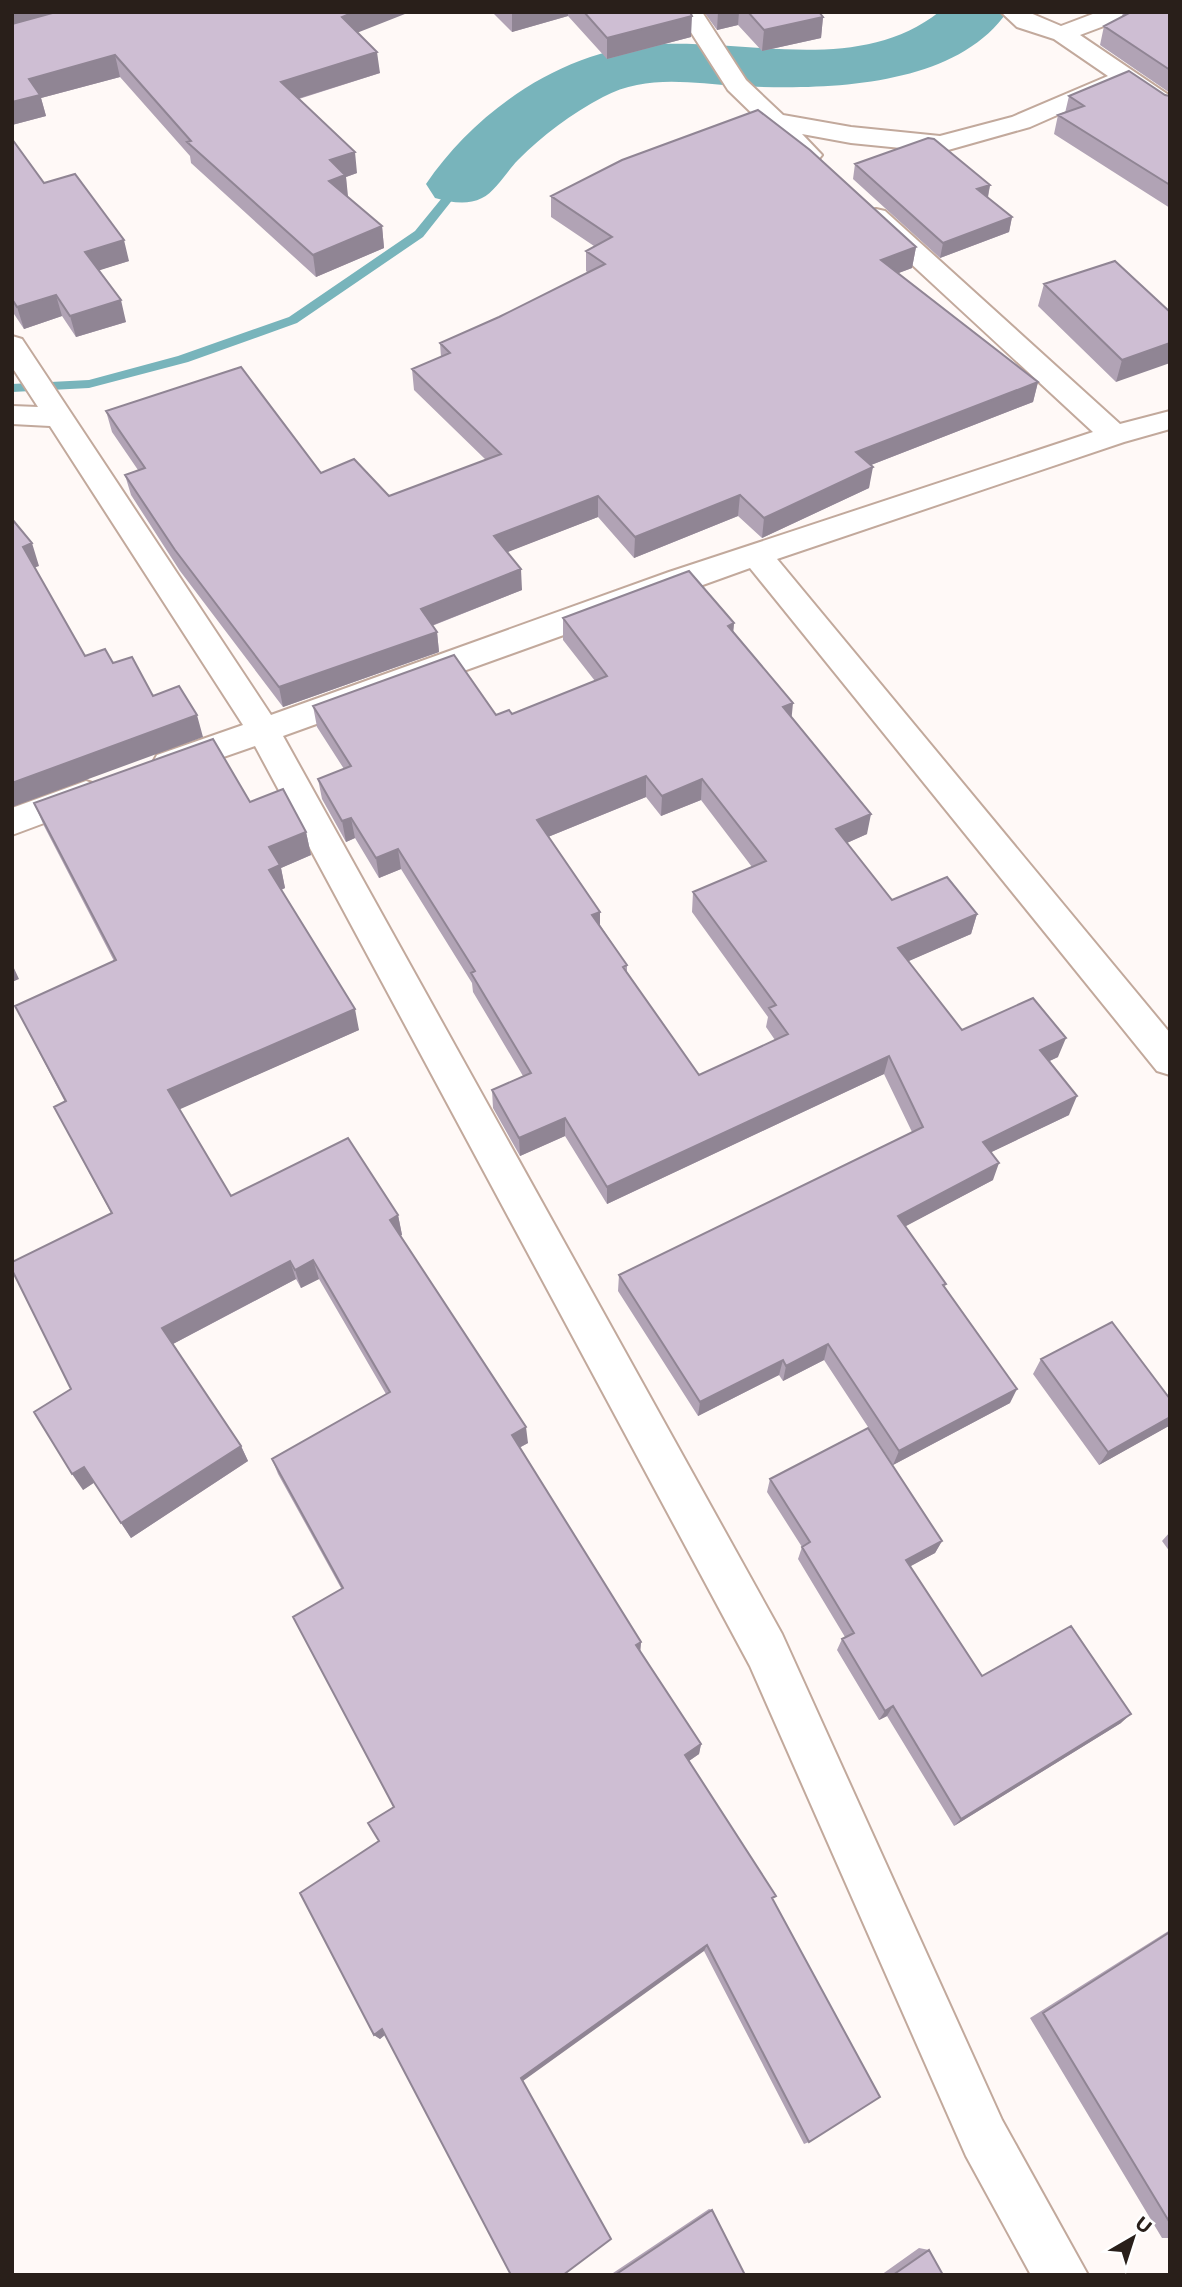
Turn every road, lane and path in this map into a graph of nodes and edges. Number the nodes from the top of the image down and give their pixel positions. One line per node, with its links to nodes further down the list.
1 (690, 12): 7 (street)
2 (1013, 12): 4 (street)
3 (1120, 12): 4 (street)
4 (1062, 34): 5 (street)
5 (1127, 77): 6 (street); 7 (street)
6 (1170, 107)
7 (772, 121): 8 (street)
8 (832, 176)
9 (853, 195): 14 (street)
10 (12, 345): 11 (street)
11 (57, 411): 12 (street); 16 (street)
12 (12, 415)
13 (1170, 420): 14 (street)
14 (1114, 435): 15 (street)
15 (756, 554): 16 (street); 18 (street)
16 (263, 729): 17 (street); 19 (street)
17 (12, 822)
18 (1170, 1060)
19 (1061, 2275)

